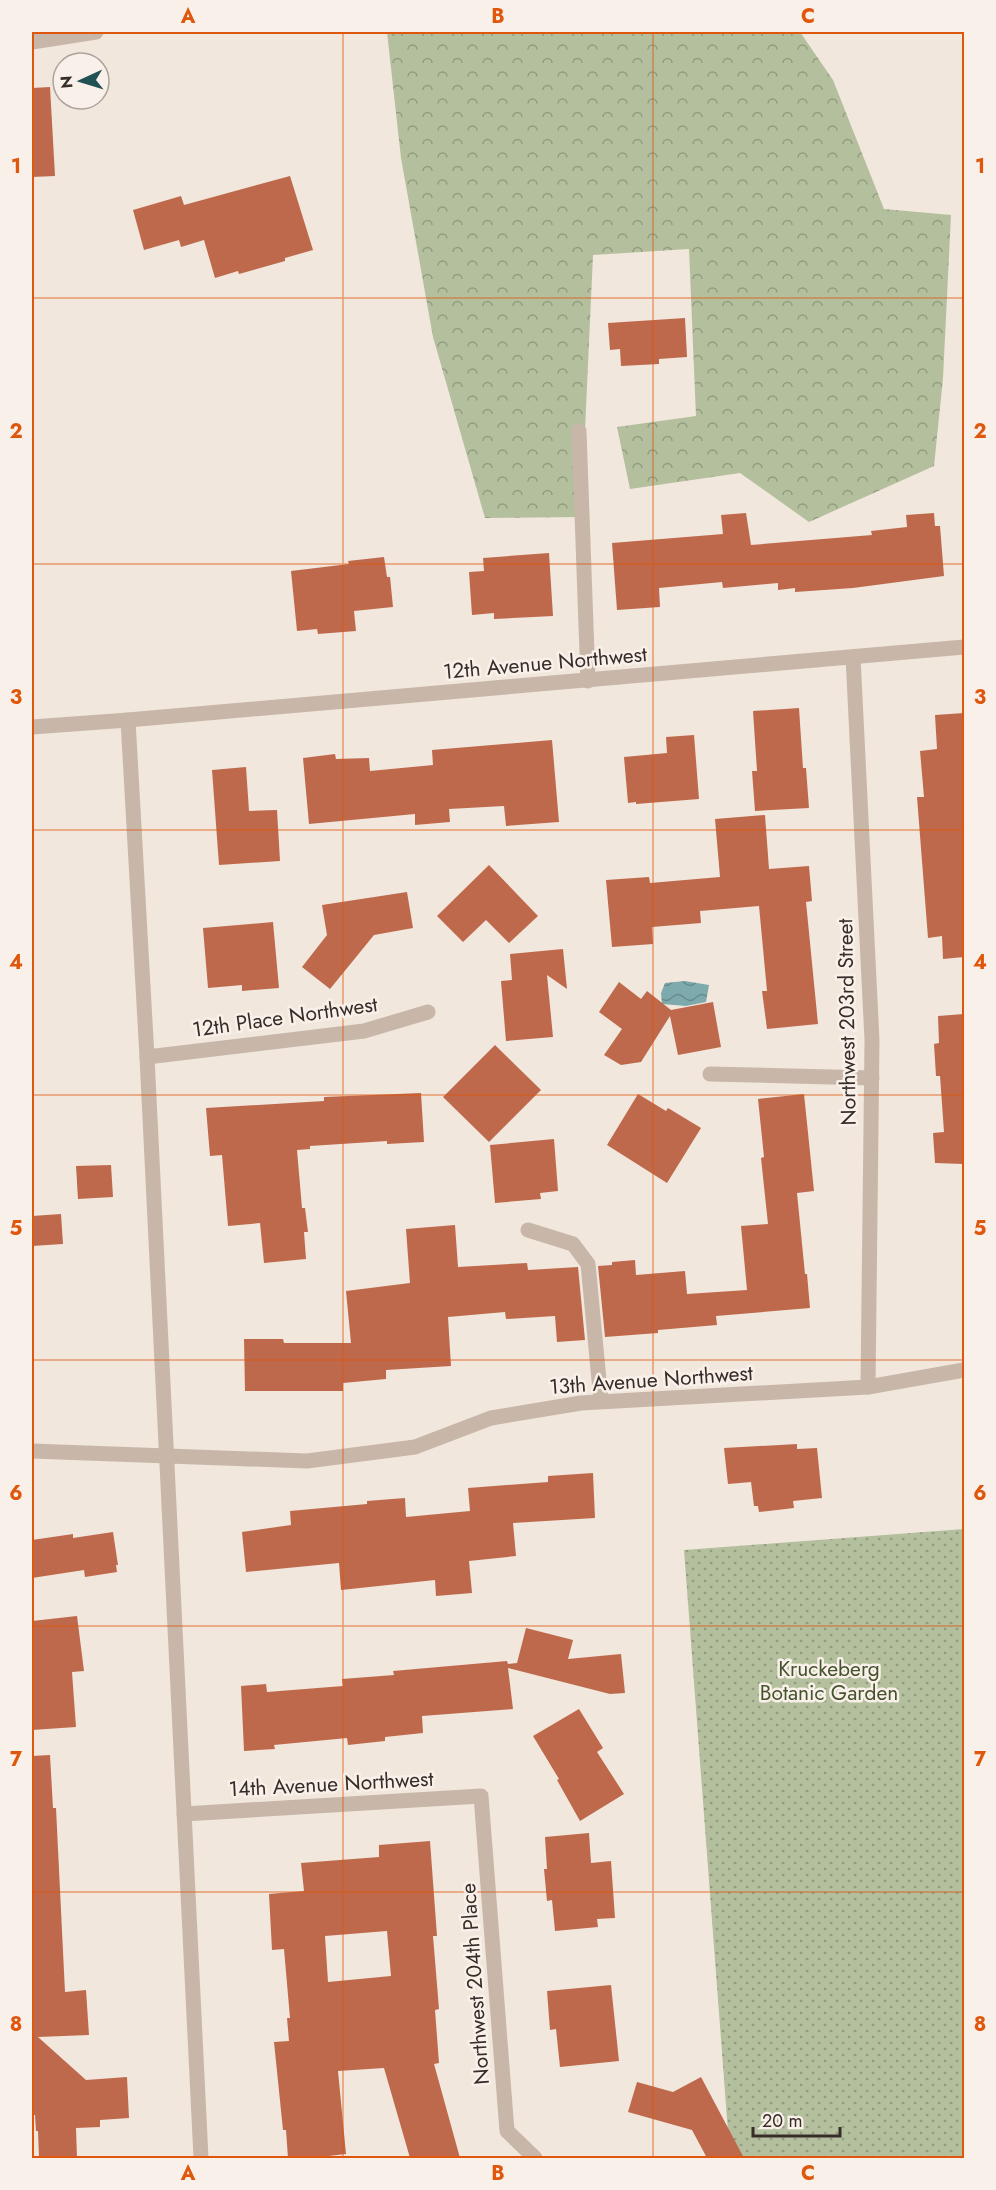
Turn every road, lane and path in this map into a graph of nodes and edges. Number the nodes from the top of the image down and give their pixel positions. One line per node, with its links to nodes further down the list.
1 (96, 32): 2 (street)
2 (32, 42)
3 (579, 431): 6 (street)
4 (964, 647): 5 (street, 12th Avenue Northwest)
5 (853, 657): 6 (street, 12th Avenue Northwest); 12 (street, Northwest 203rd Street)
6 (588, 681): 7 (street, 12th Avenue Northwest)
7 (128, 720): 8 (street, 12th Avenue Northwest); 10 (street)
8 (32, 727)
9 (428, 1012): 10 (street, 12th Place Northwest)
10 (147, 1057): 18 (street)
11 (710, 1074): 12 (street)
12 (872, 1078): 15 (street, Northwest 203rd Street)
13 (528, 1230): 16 (street)
14 (964, 1370): 15 (street, 13th Avenue Northwest)
15 (868, 1387): 16 (street, 13th Avenue Northwest)
16 (601, 1401): 18 (street, 13th Avenue Northwest)
17 (32, 1450): 18 (street, 13th Avenue Northwest)
18 (165, 1455): 20 (street)
19 (481, 1796): 20 (street, 14th Avenue Northwest); 22 (street, Northwest 204th Place)
20 (184, 1814): 21 (street)
21 (201, 2158)
22 (535, 2158)

